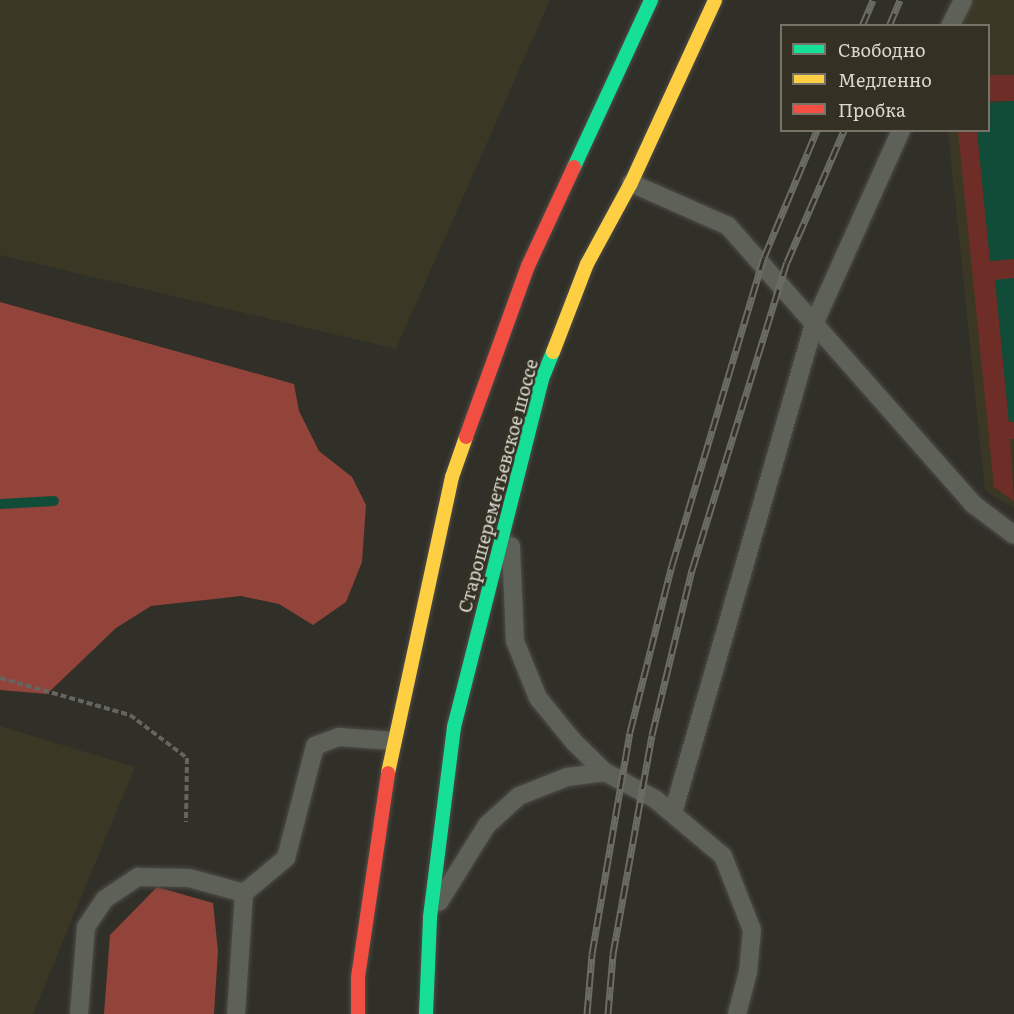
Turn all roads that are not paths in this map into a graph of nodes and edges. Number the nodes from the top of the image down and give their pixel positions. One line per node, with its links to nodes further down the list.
1 (651, 0): 10 (main road, Старошереметьевское шоссе)
2 (715, 0): 6 (main road, Старошереметьевское шоссе)
3 (963, 0): 4 (lane)
4 (951, 24)
5 (900, 132): 7 (lane)
6 (631, 183): 7 (lane); 8 (main road, Старошереметьевское шоссе)
7 (814, 324): 9 (lane); 12 (lane)
8 (512, 491): 11 (lane); 14 (main road, Старошереметьевское шоссе)
9 (1014, 535)
10 (393, 741): 13 (lane); 17 (main road, Старошереметьевское шоссе)
11 (605, 772): 12 (lane); 14 (lane)
12 (673, 813): 19 (lane)
13 (244, 893): 15 (lane); 16 (lane)
14 (430, 917): 18 (main road, Старошереметьевское шоссе)
15 (79, 1014)
16 (236, 1014)
17 (358, 1014)
18 (426, 1014)
19 (737, 1014)

